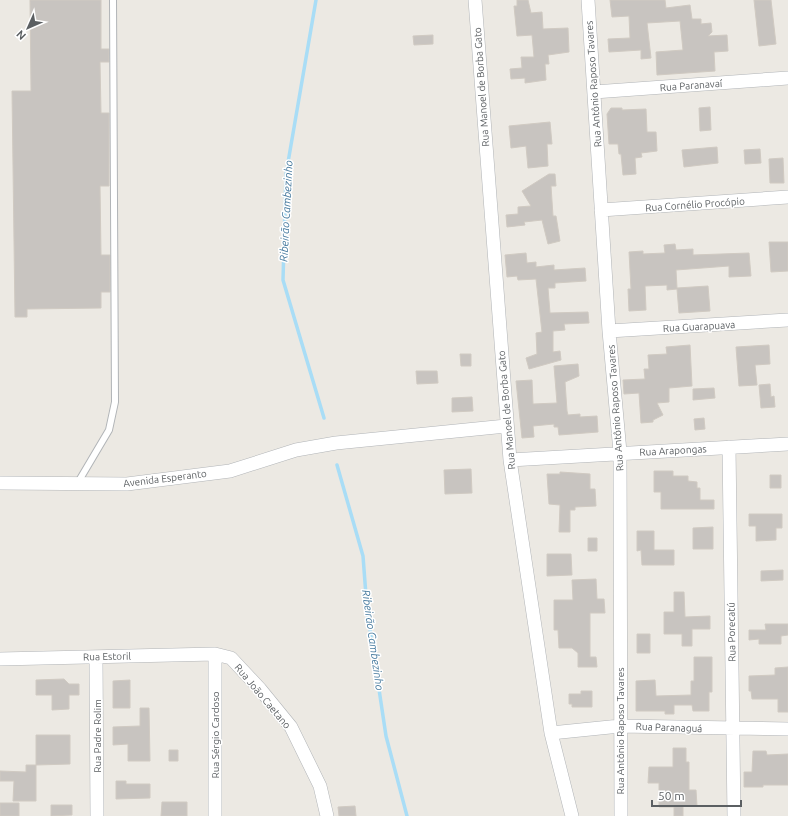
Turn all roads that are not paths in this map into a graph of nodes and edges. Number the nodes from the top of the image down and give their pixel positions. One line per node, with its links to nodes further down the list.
1 (113, 0): 16 (lane)
2 (475, 0): 10 (street, Rua Manoel de Borba Gato)
3 (588, 0): 5 (street, Rua Antônio Raposo Tavares)
4 (788, 78): 5 (street, Rua Paranavaí)
5 (594, 92): 7 (street, Rua Antônio Raposo Tavares)
6 (788, 197): 7 (street, Rua Cornélio Procópio)
7 (601, 210): 9 (street, Rua Antônio Raposo Tavares)
8 (788, 320): 9 (street, Rua Guarapuava)
9 (609, 331): 13 (street, Rua Antônio Raposo Tavares)
10 (506, 426): 14 (street, Rua Manoel de Borba Gato); 16 (street, Avenida Esperanto)
11 (788, 444): 12 (street, Rua Arapongas)
12 (729, 447): 13 (street, Rua Arapongas); 21 (street, Rua Porecatú)
13 (620, 452): 14 (street, Rua Arapongas); 20 (street, Rua Antônio Raposo Tavares)
14 (510, 460): 23 (street, Rua Manoel de Borba Gato)
15 (0, 483): 16 (street, Avenida Esperanto)
16 (77, 484)
17 (215, 654): 18 (street, Rua Estoril); 25 (street, Rua Sérgio Cardoso); 26 (street, Rua João Caetano)
18 (96, 657): 19 (street, Rua Estoril); 24 (street, Rua Padre Rolim)
19 (0, 659)
20 (620, 726): 21 (street, Rua Paranaguá); 23 (street, Rua Paranaguá); 28 (street, Rua Antônio Raposo Tavares)
21 (733, 729): 22 (street, Rua Paranaguá); 29 (street, Rua Porecatú)
22 (788, 729)
23 (551, 732): 27 (street, Rua Manoel de Borba Gato)
24 (97, 816)
25 (215, 816)
26 (327, 816)
27 (572, 816)
28 (621, 816)
29 (734, 816)

